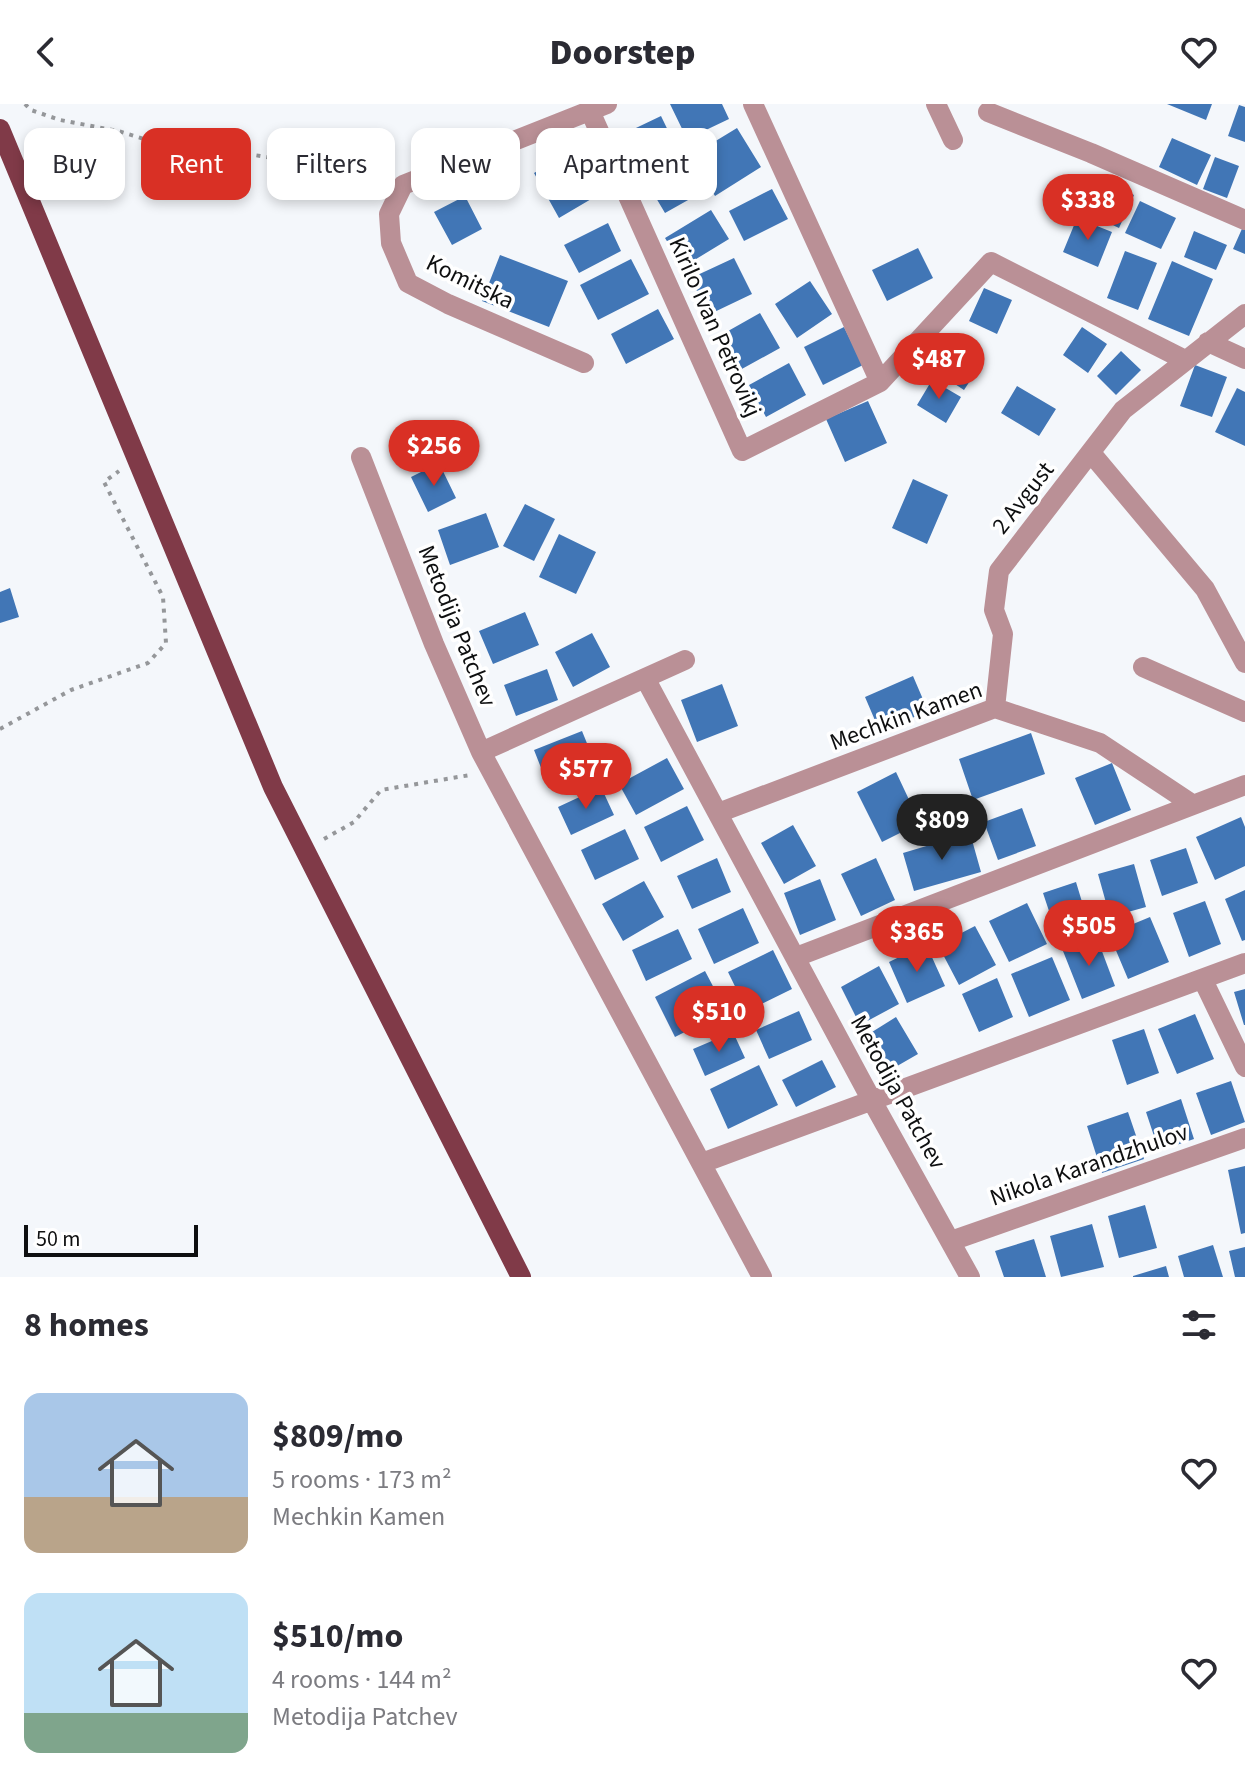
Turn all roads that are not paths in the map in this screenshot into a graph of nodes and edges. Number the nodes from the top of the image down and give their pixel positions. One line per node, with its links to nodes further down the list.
1 (753, 104): 13 (street)
2 (936, 104): 6 (street)
3 (598, 108): 12 (street, Komitska); 13 (street, Kirilo Ivan Petrovikj)
4 (988, 112): 7 (street)
5 (0, 129): 34 (main road)
6 (953, 140)
7 (1245, 220)
8 (1245, 314): 9 (street, 2 Avgust)
9 (1208, 342): 10 (street); 11 (street, 2 Avgust)
10 (1245, 359)
11 (1185, 360): 13 (street); 14 (street, 2 Avgust)
12 (584, 363)
13 (880, 382)
14 (1091, 453): 17 (street); 20 (street, 2 Avgust)
15 (361, 457): 22 (street, Metodija Patchev)
16 (685, 660): 19 (street)
17 (1245, 663)
18 (1143, 667): 21 (street)
19 (645, 678): 22 (street); 25 (street, Metodija Patchev)
20 (995, 708): 24 (street, Mechkin Kamen); 25 (street, Mechkin Kamen)
21 (1245, 712)
22 (481, 752): 32 (street, Metodija Patchev)
23 (1245, 785): 24 (street)
24 (1192, 804): 26 (street)
25 (718, 813): 26 (street, Metodija Patchev)
26 (796, 957): 30 (street, Metodija Patchev)
27 (1245, 963): 28 (street)
28 (1203, 980): 29 (street); 30 (street)
29 (1245, 1067)
30 (871, 1099): 32 (street); 33 (street, Metodija Patchev)
31 (1245, 1138): 33 (street, Nikola Karandzhulov)
32 (702, 1163): 35 (street, Metodija Patchev)
33 (951, 1241): 36 (street, Metodija Patchev)
34 (521, 1277)
35 (762, 1277)
36 (970, 1277)

